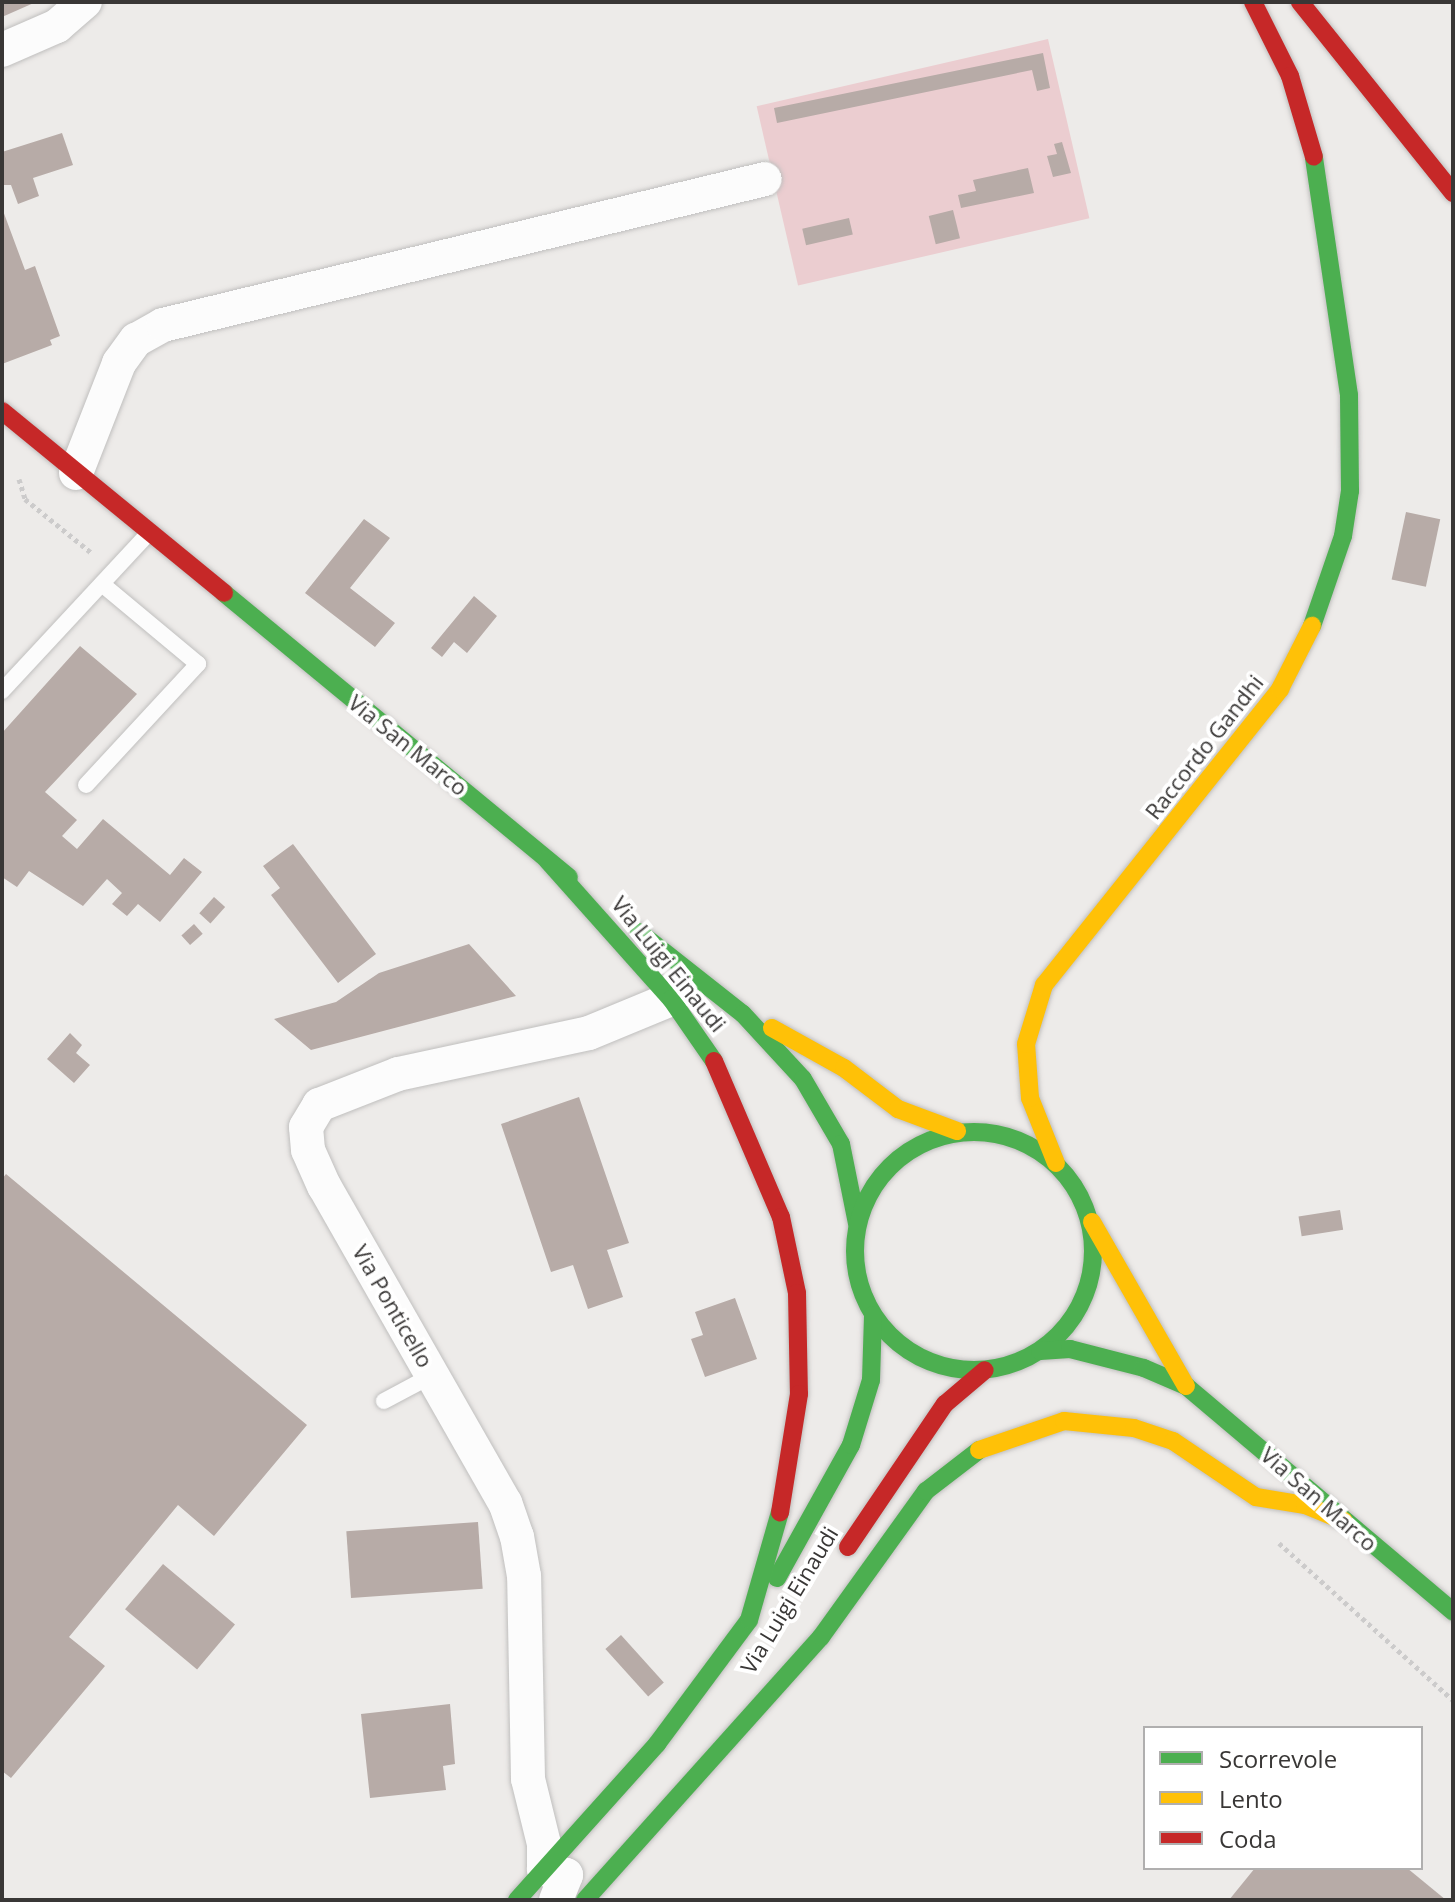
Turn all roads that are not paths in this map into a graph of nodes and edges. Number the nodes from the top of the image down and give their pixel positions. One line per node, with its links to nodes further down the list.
1 (85, 2): 4 (street)
2 (1253, 2): 17 (main road, Raccordo Gandhi)
3 (1300, 2): 6 (main road)
4 (2, 50)
5 (765, 179): 8 (street)
6 (1453, 193)
7 (2, 411): 8 (main road, Via San Marco)
8 (76, 473): 9 (main road, Via San Marco)
9 (148, 534): 10 (lane); 13 (main road, Via San Marco)
10 (102, 584): 11 (lane); 12 (lane)
11 (2, 691)
12 (86, 785)
13 (547, 860): 14 (main road, Via Luigi Einaudi); 15 (main road, Via San Marco)
14 (671, 999): 23 (street, Via Ponticello); 29 (main road, Via Luigi Einaudi)
15 (743, 1014): 16 (main road, Via San Marco); 19 (main road, Via San Marco)
16 (957, 1131): 17 (main road); 19 (main road)
17 (1056, 1163): 18 (main road)
18 (1089, 1217): 21 (main road); 24 (main road, Via San Marco)
19 (857, 1223): 20 (main road)
20 (873, 1315): 22 (main road); 29 (main road, Via Luigi Einaudi)
21 (1040, 1351): 22 (main road); 24 (main road, Via San Marco)
22 (985, 1370): 27 (main road, Via Luigi Einaudi)
23 (433, 1375): 25 (lane); 32 (street, Via Ponticello)
24 (1186, 1386): 26 (main road, Via San Marco)
25 (384, 1401)
26 (1344, 1521): 28 (main road, Via San Marco); 31 (main road, Via Luigi Einaudi)
27 (837, 1564)
28 (1453, 1612)
29 (749, 1620): 32 (main road, Via Luigi Einaudi)
30 (788, 1644): 31 (main road, Via Luigi Einaudi)
31 (754, 1707): 34 (main road, Via Luigi Einaudi)
32 (550, 1884): 33 (main road, Via Luigi Einaudi)
33 (517, 1900)
34 (585, 1900)

